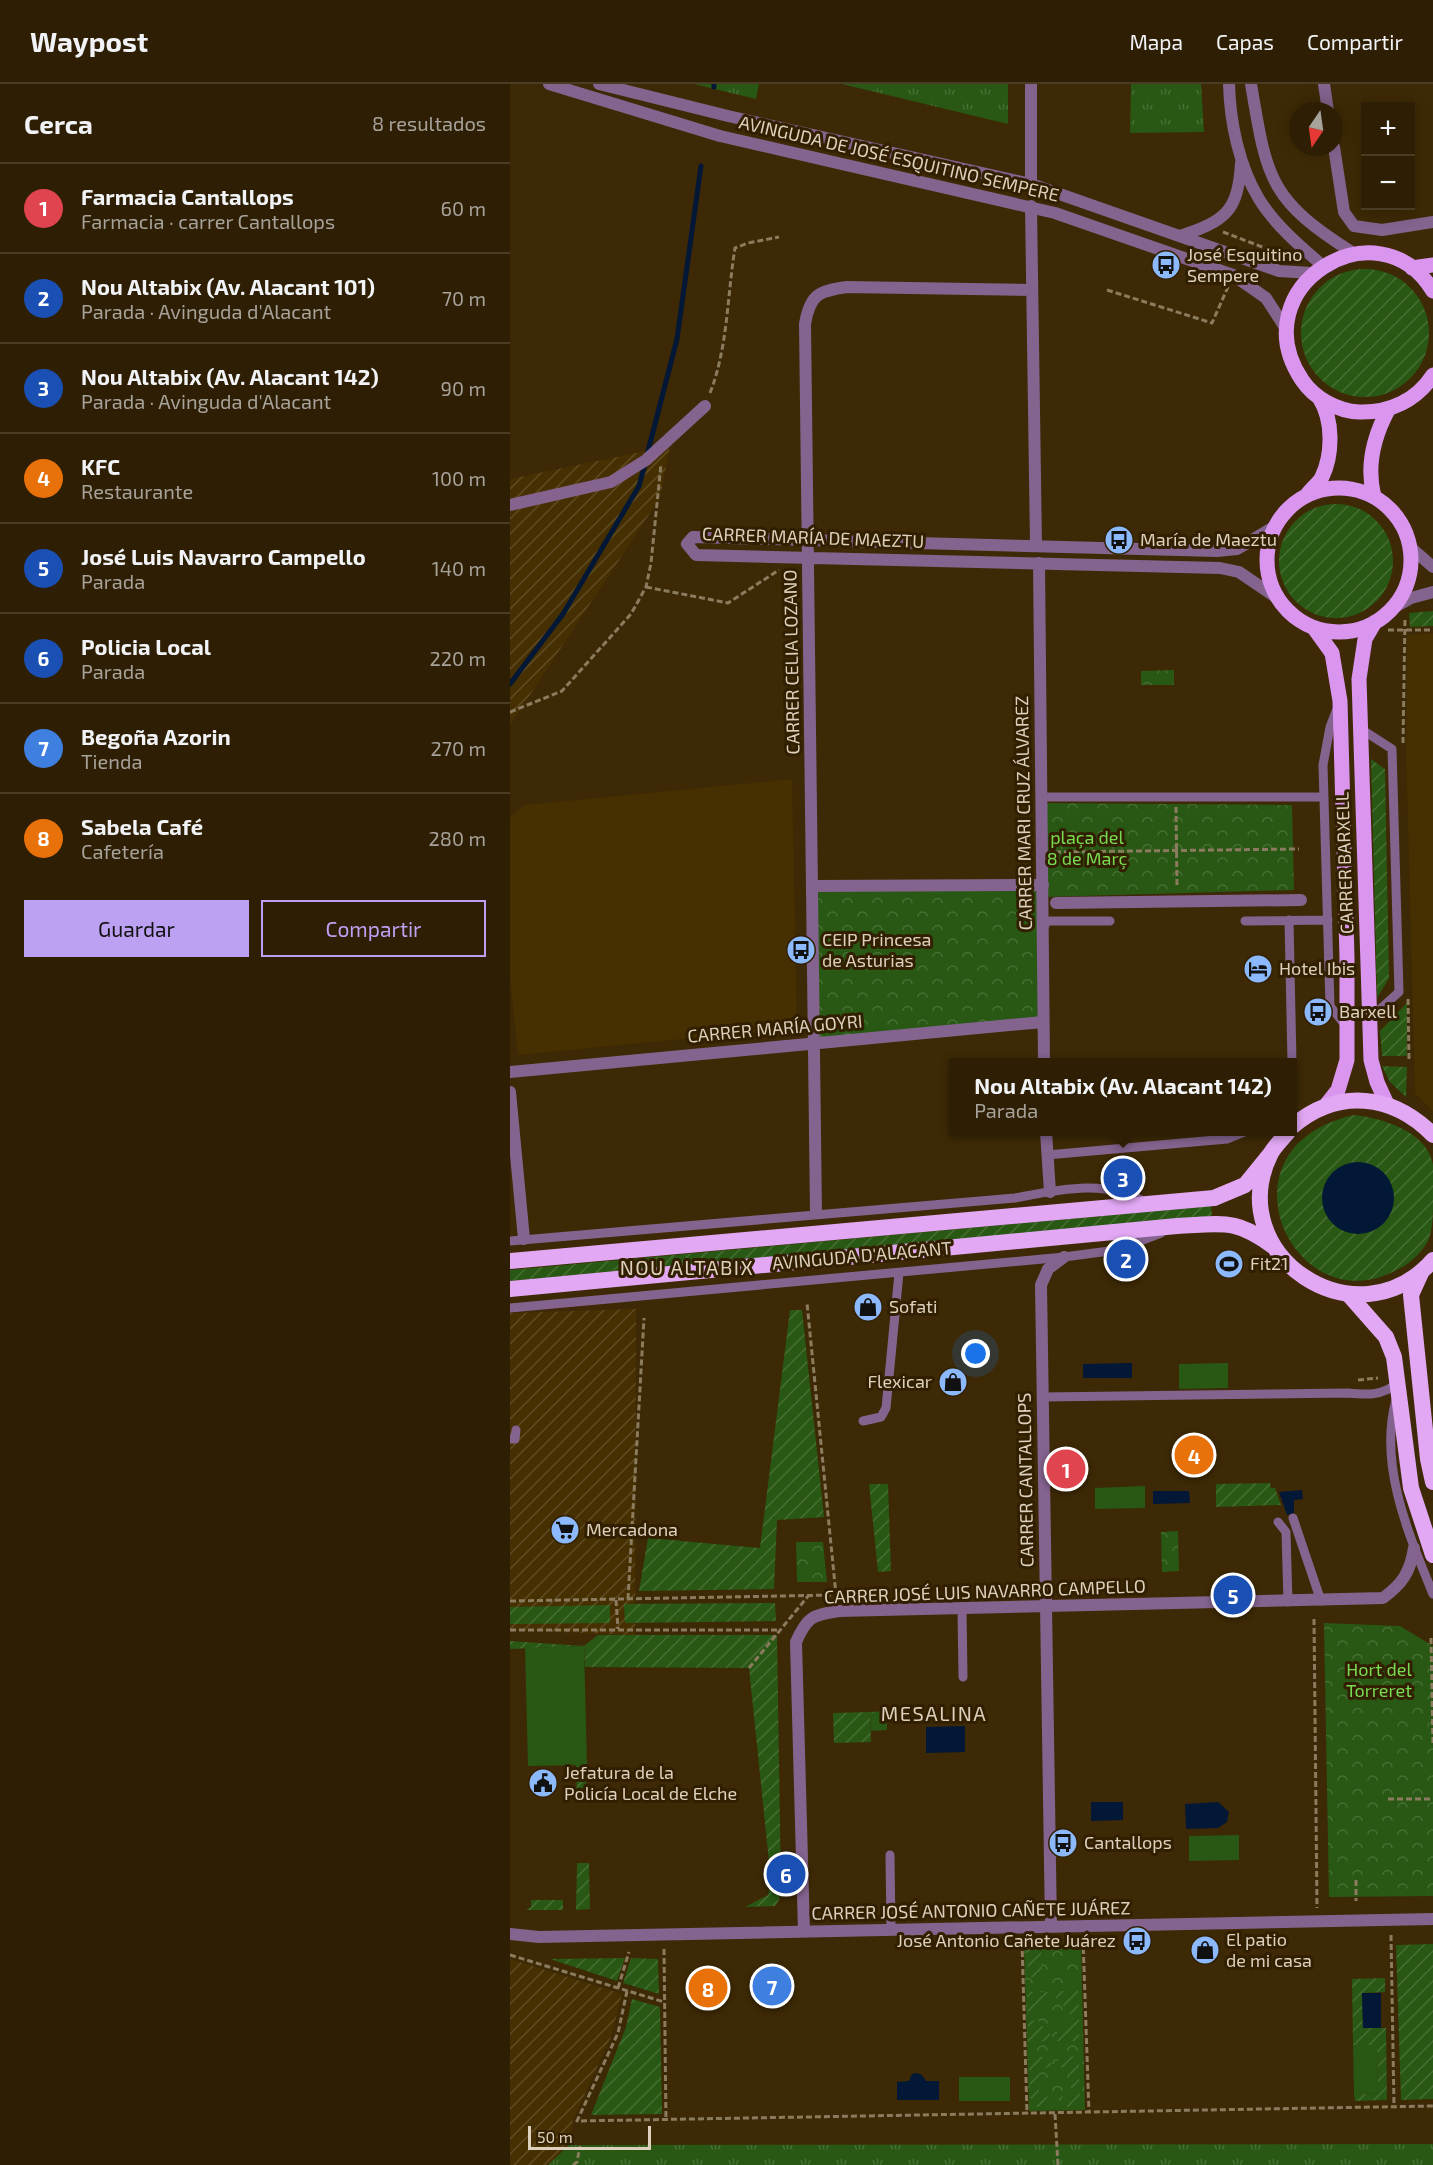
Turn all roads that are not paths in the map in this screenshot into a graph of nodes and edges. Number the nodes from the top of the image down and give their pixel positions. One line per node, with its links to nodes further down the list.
1 (549, 84): 11 (street, AVINGUDA DE JOSÉ ESQUITINO SEMPERE)
2 (599, 84): 10 (street, AVINGUDA DE JOSÉ ESQUITINO SEMPERE)
3 (1031, 84): 10 (street)
4 (1229, 84): 9 (street)
5 (1251, 84): 14 (street)
6 (1324, 84): 7 (street)
7 (1327, 102)
8 (1336, 156): 12 (street)
9 (1241, 159): 13 (street); 17 (street)
10 (1031, 184): 13 (street, AVINGUDA DE JOSÉ ESQUITINO SEMPERE)
11 (1030, 206): 18 (street); 20 (street, AVINGUDA DE JOSÉ ESQUITINO SEMPERE)
12 (1433, 222)
13 (1180, 236): 17 (street, AVINGUDA DE JOSÉ ESQUITINO SEMPERE)
14 (1355, 254): 16 (main road); 17 (main road)
15 (1433, 266): 16 (main road)
16 (1412, 268): 19 (main road)
17 (1317, 269): 20 (main road)
18 (1031, 290): 29 (street, CARRER CELIA LOZANO); 30 (street)
19 (1433, 291)
20 (1286, 329): 22 (main road)
21 (1433, 375): 24 (main road)
22 (1320, 399): 24 (main road); 25 (main road)
23 (705, 406): 27 (street)
24 (1388, 410): 26 (main road)
25 (1306, 495): 26 (main road); 28 (main road)
26 (1374, 497): 31 (main road)
27 (510, 505)
28 (1274, 527): 30 (street, CARRER MARÍA DE MAEZTU); 36 (main road)
29 (808, 541): 30 (street, CARRER MARÍA DE MAEZTU); 32 (street, CARRER CELIA LOZANO); 32 (street, CARRER MARÍA DE MAEZTU)
30 (1036, 545)
31 (1410, 547): 34 (street); 37 (main road)
32 (808, 559): 33 (street, CARRER MARÍA DE MAEZTU); 45 (street, CARRER CELIA LOZANO)
33 (1039, 563): 36 (street, CARRER MARÍA DE MAEZTU); 42 (street, CARRER MARI CRUZ ÁLVAREZ)
34 (1433, 567)
35 (1433, 592): 37 (street)
36 (1277, 598): 39 (main road)
37 (1393, 609): 38 (main road)
38 (1382, 626): 39 (main road); 41 (main road, CARRER BARXELL)
39 (1314, 628): 40 (main road, CARRER BARXELL)
40 (1340, 701): 43 (lane); 55 (main road, CARRER BARXELL)
41 (1361, 729): 53 (main road, CARRER BARXELL); 53 (lane)
42 (1041, 797): 43 (lane); 44 (street, CARRER MARI CRUZ ÁLVAREZ)
43 (1324, 798): 49 (lane)
44 (1043, 885): 45 (street); 52 (street, CARRER MARI CRUZ ÁLVAREZ)
45 (813, 886): 56 (street, CARRER CELIA LOZANO)
46 (1301, 900): 47 (street)
47 (1056, 903)
48 (1289, 920): 49 (lane); 51 (lane); 58 (lane)
49 (1328, 920): 55 (lane)
50 (1110, 921): 52 (lane)
51 (1245, 921)
52 (1045, 925): 54 (street, CARRER MARI CRUZ ÁLVAREZ)
53 (1369, 1019): 62 (main road, CARRER BARXELL)
54 (1043, 1022): 56 (street, CARRER MARÍA GOYRI); 57 (street, CARRER MARI CRUZ ÁLVAREZ)
55 (1347, 1028): 61 (main road, CARRER BARXELL)
56 (814, 1043): 59 (street, CARRER MARÍA GOYRI); 72 (street, CARRER CELIA LOZANO)
57 (1044, 1058)
58 (1293, 1058)
59 (510, 1072)
60 (510, 1092): 74 (street)
61 (1328, 1104): 62 (highway); 63 (highway)
62 (1388, 1104): 64 (highway)
63 (1297, 1123)
64 (1433, 1135)
65 (1046, 1136): 69 (street)
66 (1233, 1136): 69 (lane)
67 (1284, 1136): 68 (highway, AVINGUDA D'ALACANT)
68 (1271, 1153): 71 (highway, AVINGUDA D'ALACANT); 76 (highway)
69 (1047, 1155): 70 (street)
70 (1050, 1192): 71 (lane); 72 (lane)
71 (1146, 1203): 79 (highway, AVINGUDA D'ALACANT)
72 (816, 1213): 74 (lane)
73 (1177, 1226): 76 (highway, AVINGUDA D'ALACANT); 77 (lane, AVINGUDA D'ALACANT); 82 (highway, AVINGUDA D'ALACANT)
74 (524, 1239): 75 (lane)
75 (510, 1240)
76 (1274, 1247): 83 (highway)
77 (1064, 1257): 80 (lane, AVINGUDA D'ALACANT); 86 (street, CARRER CANTALLOPS)
78 (1433, 1260): 81 (highway)
79 (510, 1261)
80 (899, 1273): 84 (lane, AVINGUDA D'ALACANT); 87 (lane)
81 (1421, 1273): 83 (highway); 90 (highway)
82 (510, 1289)
83 (1349, 1295): 85 (highway)
84 (510, 1308)
85 (1398, 1388): 86 (lane); 93 (lane); 94 (highway)
86 (1043, 1397): 98 (street, CARRER CANTALLOPS)
87 (863, 1421)
88 (516, 1430): 89 (lane)
89 (510, 1439)
90 (1433, 1482)
91 (1293, 1518): 96 (lane)
92 (1278, 1522): 97 (lane)
93 (1414, 1548): 95 (lane); 96 (street, CARRER JOSÉ LUIS NAVARRO CAMPELLO)
94 (1433, 1555)
95 (1433, 1594)
96 (1321, 1601): 97 (street, CARRER JOSÉ LUIS NAVARRO CAMPELLO)
97 (1288, 1602): 98 (street, CARRER JOSÉ LUIS NAVARRO CAMPELLO)
98 (1046, 1607): 99 (street, CARRER JOSÉ LUIS NAVARRO CAMPELLO); 103 (street, CARRER CANTALLOPS)
99 (962, 1609): 100 (lane); 105 (street, CARRER JOSÉ LUIS NAVARRO CAMPELLO)
100 (963, 1677)
101 (890, 1855): 104 (lane)
102 (1433, 1919): 103 (street, CARRER JOSÉ ANTONIO CAÑETE JUÁREZ)
103 (1051, 1927): 104 (street, CARRER JOSÉ ANTONIO CAÑETE JUÁREZ)
104 (891, 1930): 105 (street, CARRER JOSÉ ANTONIO CAÑETE JUÁREZ)
105 (804, 1932): 106 (street, CARRER JOSÉ ANTONIO CAÑETE JUÁREZ)
106 (510, 1934)

